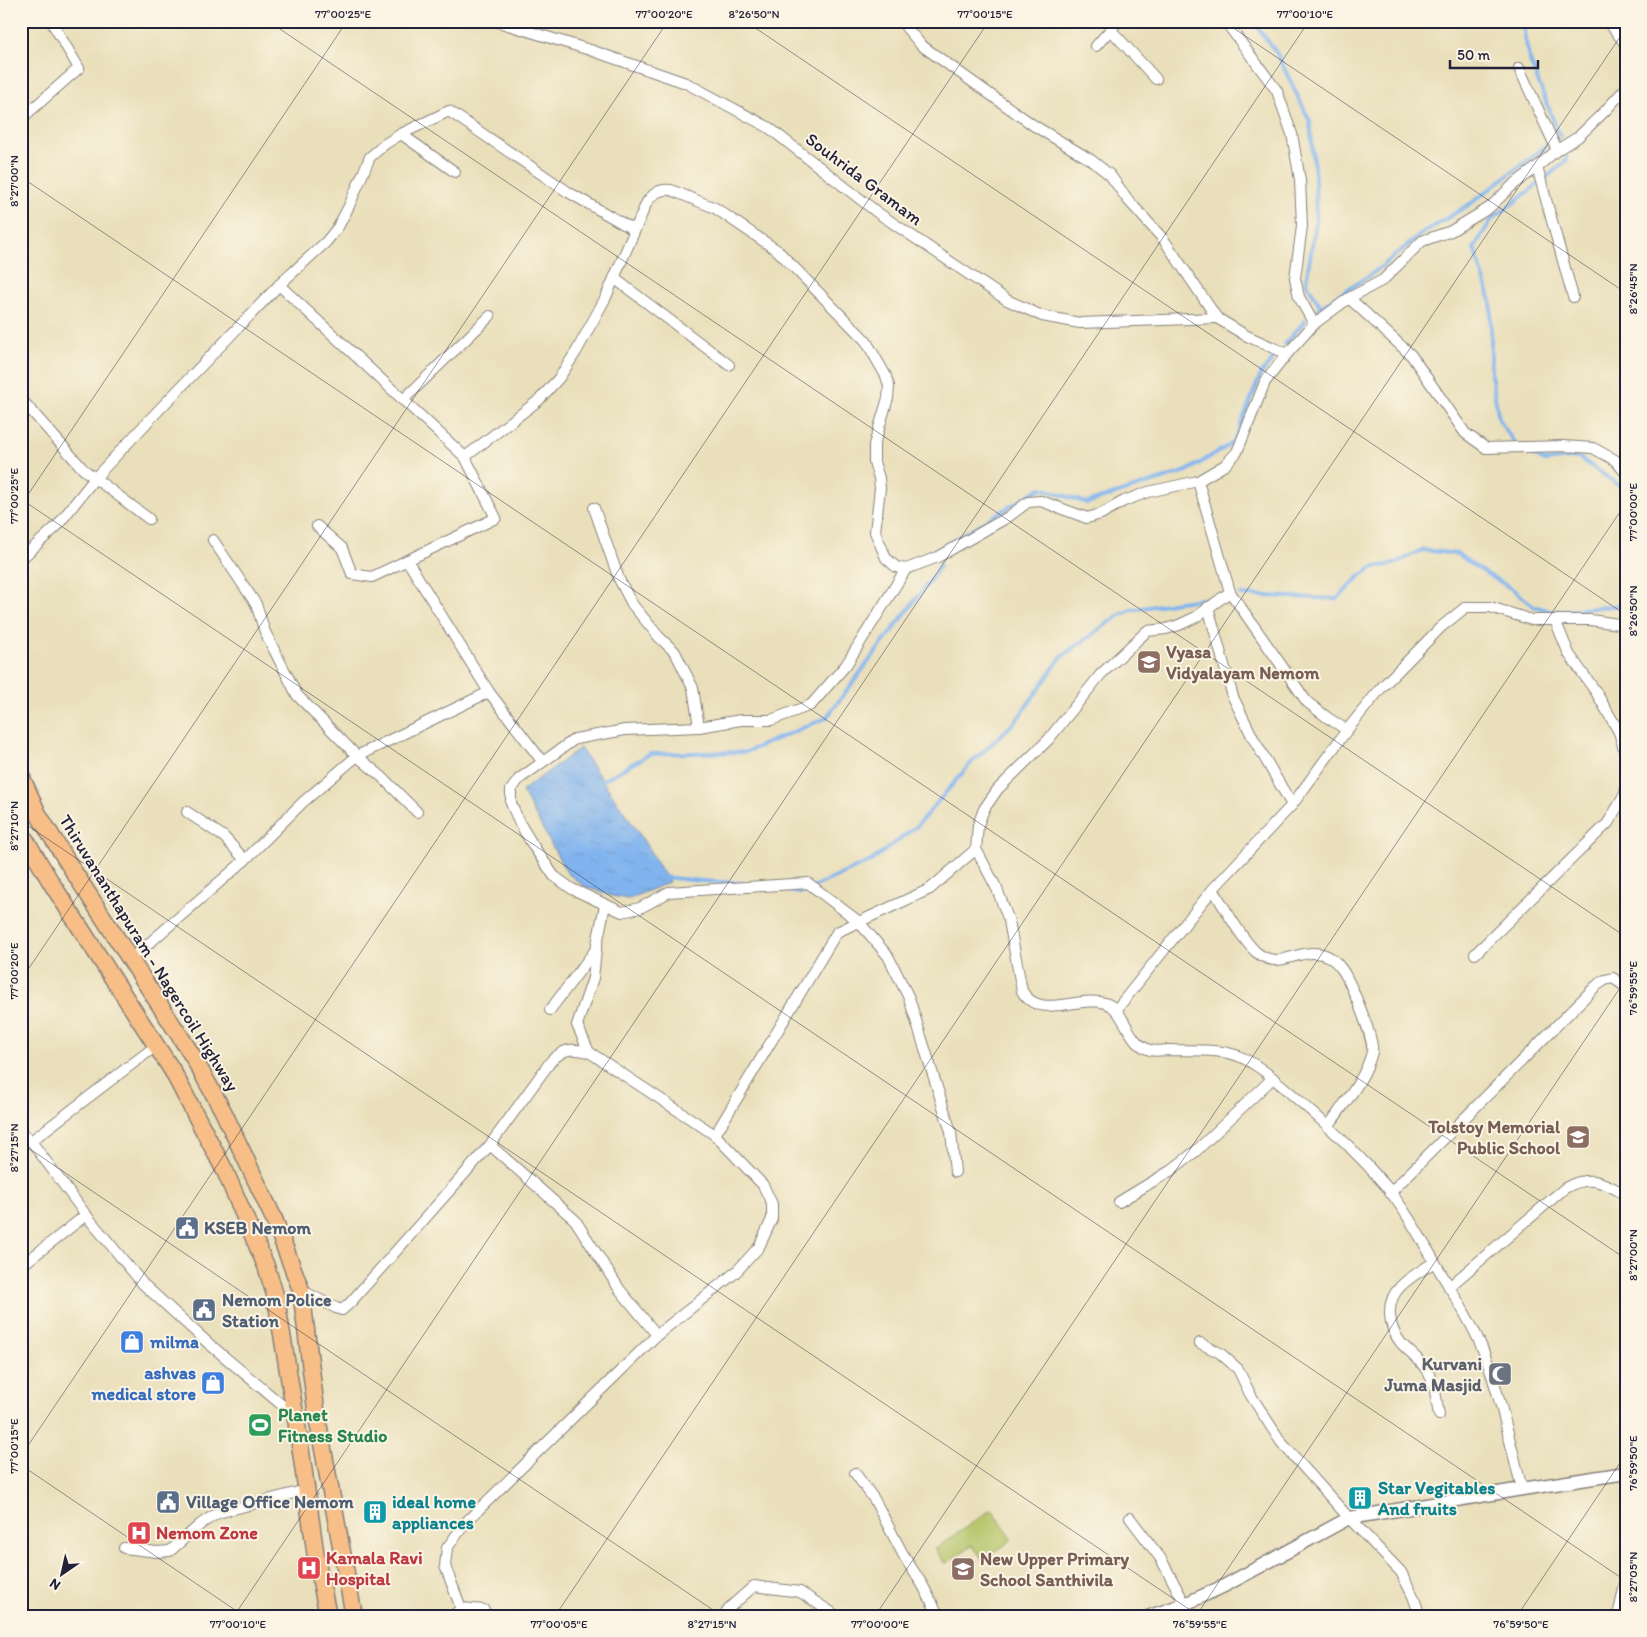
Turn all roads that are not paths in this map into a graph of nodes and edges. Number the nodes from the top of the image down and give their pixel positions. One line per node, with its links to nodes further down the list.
1 (51, 21): 12 (street)
2 (495, 21): 23 (street, Souhrida Gramam)
3 (901, 21): 23 (street)
4 (1225, 21): 24 (street)
5 (1608, 21): 7 (street)
6 (1115, 25): 8 (street); 10 (street)
7 (1626, 45)
8 (1096, 46)
9 (1518, 68): 14 (street)
10 (1156, 78)
11 (1626, 88): 14 (street)
12 (21, 119)
13 (401, 134): 16 (street); 17 (street); 19 (street)
14 (1557, 150): 15 (street)
15 (1537, 167): 20 (street); 21 (street)
16 (455, 172)
17 (634, 230): 18 (street); 39 (street)
18 (614, 278): 26 (street); 29 (street)
19 (279, 284): 28 (street); 31 (street)
20 (1573, 297)
21 (1348, 298): 24 (street); 30 (street)
22 (490, 316): 28 (street)
23 (1217, 318): 25 (street)
24 (1314, 324): 25 (street)
25 (1287, 354): 32 (street)
26 (729, 365)
27 (21, 399): 31 (street)
28 (403, 400): 29 (street)
29 (465, 457): 38 (street)
30 (1626, 473)
31 (95, 478): 34 (street); 37 (street)
32 (1198, 481): 39 (street); 40 (street)
33 (594, 508): 45 (street)
34 (149, 519)
35 (317, 526): 38 (street)
36 (212, 540): 47 (street)
37 (21, 559)
38 (407, 560): 44 (street)
39 (906, 570): 45 (street)
40 (1230, 592): 41 (street); 46 (street)
41 (1208, 608): 52 (street); 56 (street)
42 (1556, 620): 43 (street); 46 (street); 48 (street)
43 (1626, 625)
44 (489, 692): 47 (street); 49 (street)
45 (699, 727): 49 (street)
46 (1347, 730): 52 (street)
47 (357, 756): 54 (street); 57 (street)
48 (1626, 756)
49 (542, 761): 59 (street)
50 (21, 776): 63 (main road, Thiruvananthapuram - Nagercoil Highway)
51 (1626, 786): 62 (street)
52 (1292, 805): 58 (street)
53 (187, 812): 57 (street)
54 (417, 812)
55 (21, 832): 67 (main road)
56 (976, 849): 60 (street); 66 (street)
57 (245, 860): 63 (street)
58 (1213, 889): 66 (street); 70 (street)
59 (604, 906): 60 (street); 61 (street)
60 (858, 921): 72 (street); 75 (street)
61 (596, 949): 65 (street); 68 (street)
62 (1475, 954)
63 (131, 959): 83 (main road, Thiruvananthapuram - Nagercoil Highway)
64 (1626, 987): 76 (street)
65 (550, 1010)
66 (1116, 1010): 69 (street)
67 (157, 1045): 73 (street); 87 (main road)
68 (588, 1052): 72 (street); 74 (street)
69 (1273, 1078): 70 (street); 78 (street)
70 (1328, 1127): 76 (street)
71 (21, 1132): 73 (street)
72 (715, 1135): 84 (street)
73 (31, 1140): 79 (street)
74 (490, 1145): 83 (street); 84 (street)
75 (955, 1172)
76 (1390, 1192): 80 (street)
77 (1626, 1195): 82 (street)
78 (1119, 1202)
79 (86, 1215): 81 (street); 87 (street)
80 (1434, 1262): 82 (street); 86 (street)
81 (21, 1266)
82 (1449, 1287): 91 (street)
83 (300, 1290): 88 (main road, Thiruvananthapuram - Nagercoil Highway)
84 (657, 1335): 98 (street)
85 (1200, 1343): 94 (street)
86 (1439, 1415)
87 (295, 1416): 88 (main road); 92 (main road)
88 (317, 1417): 100 (main road, Thiruvananthapuram - Nagercoil Highway)
89 (1626, 1473): 91 (street)
90 (855, 1474): 105 (street)
91 (1522, 1489): 94 (street)
92 (306, 1490): 95 (street); 99 (main road)
93 (1130, 1518): 97 (street)
94 (1349, 1518): 97 (street); 107 (street)
95 (124, 1548)
96 (1626, 1580): 108 (street)
97 (1185, 1604): 106 (street)
98 (461, 1608): 101 (street); 102 (street)
99 (328, 1616)
100 (354, 1616)
101 (453, 1616)
102 (487, 1616)
103 (724, 1616): 104 (street)
104 (837, 1616)
105 (939, 1616)
106 (1150, 1616)
107 (1420, 1616)
108 (1618, 1616)

